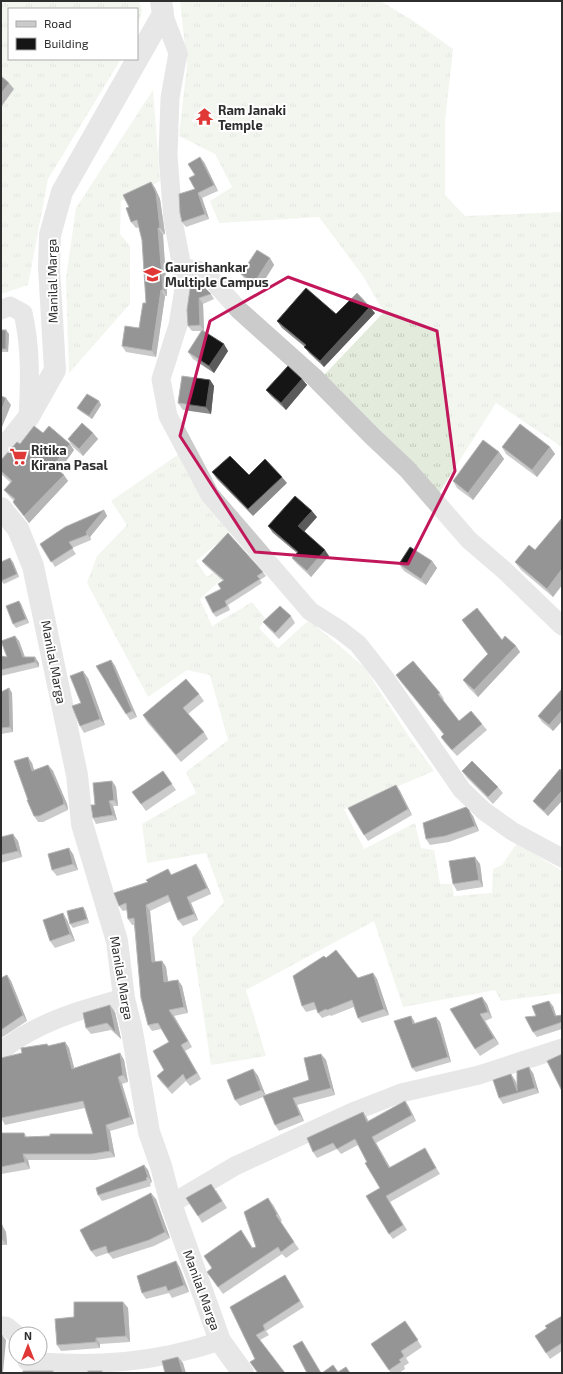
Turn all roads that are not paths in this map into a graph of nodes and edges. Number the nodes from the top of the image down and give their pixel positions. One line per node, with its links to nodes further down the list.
1 (162, 8): 2 (street, Manilal Marga); 4 (street)
2 (138, 52)
3 (134, 60): 6 (street, Manilal Marga)
4 (180, 267): 9 (street); 10 (street)
5 (1, 310): 6 (street)
6 (28, 418): 7 (street, Manilal Marga)
7 (1, 452)
8 (1, 508): 11 (street, Manilal Marga)
9 (562, 626)
10 (562, 858)
11 (124, 998): 13 (street); 14 (street, Manilal Marga)
12 (562, 1048): 14 (street)
13 (1, 1051)
14 (170, 1204): 15 (street, Manilal Marga)
15 (220, 1341): 16 (street); 17 (street, Manilal Marga)
16 (48, 1363)
17 (243, 1373)

